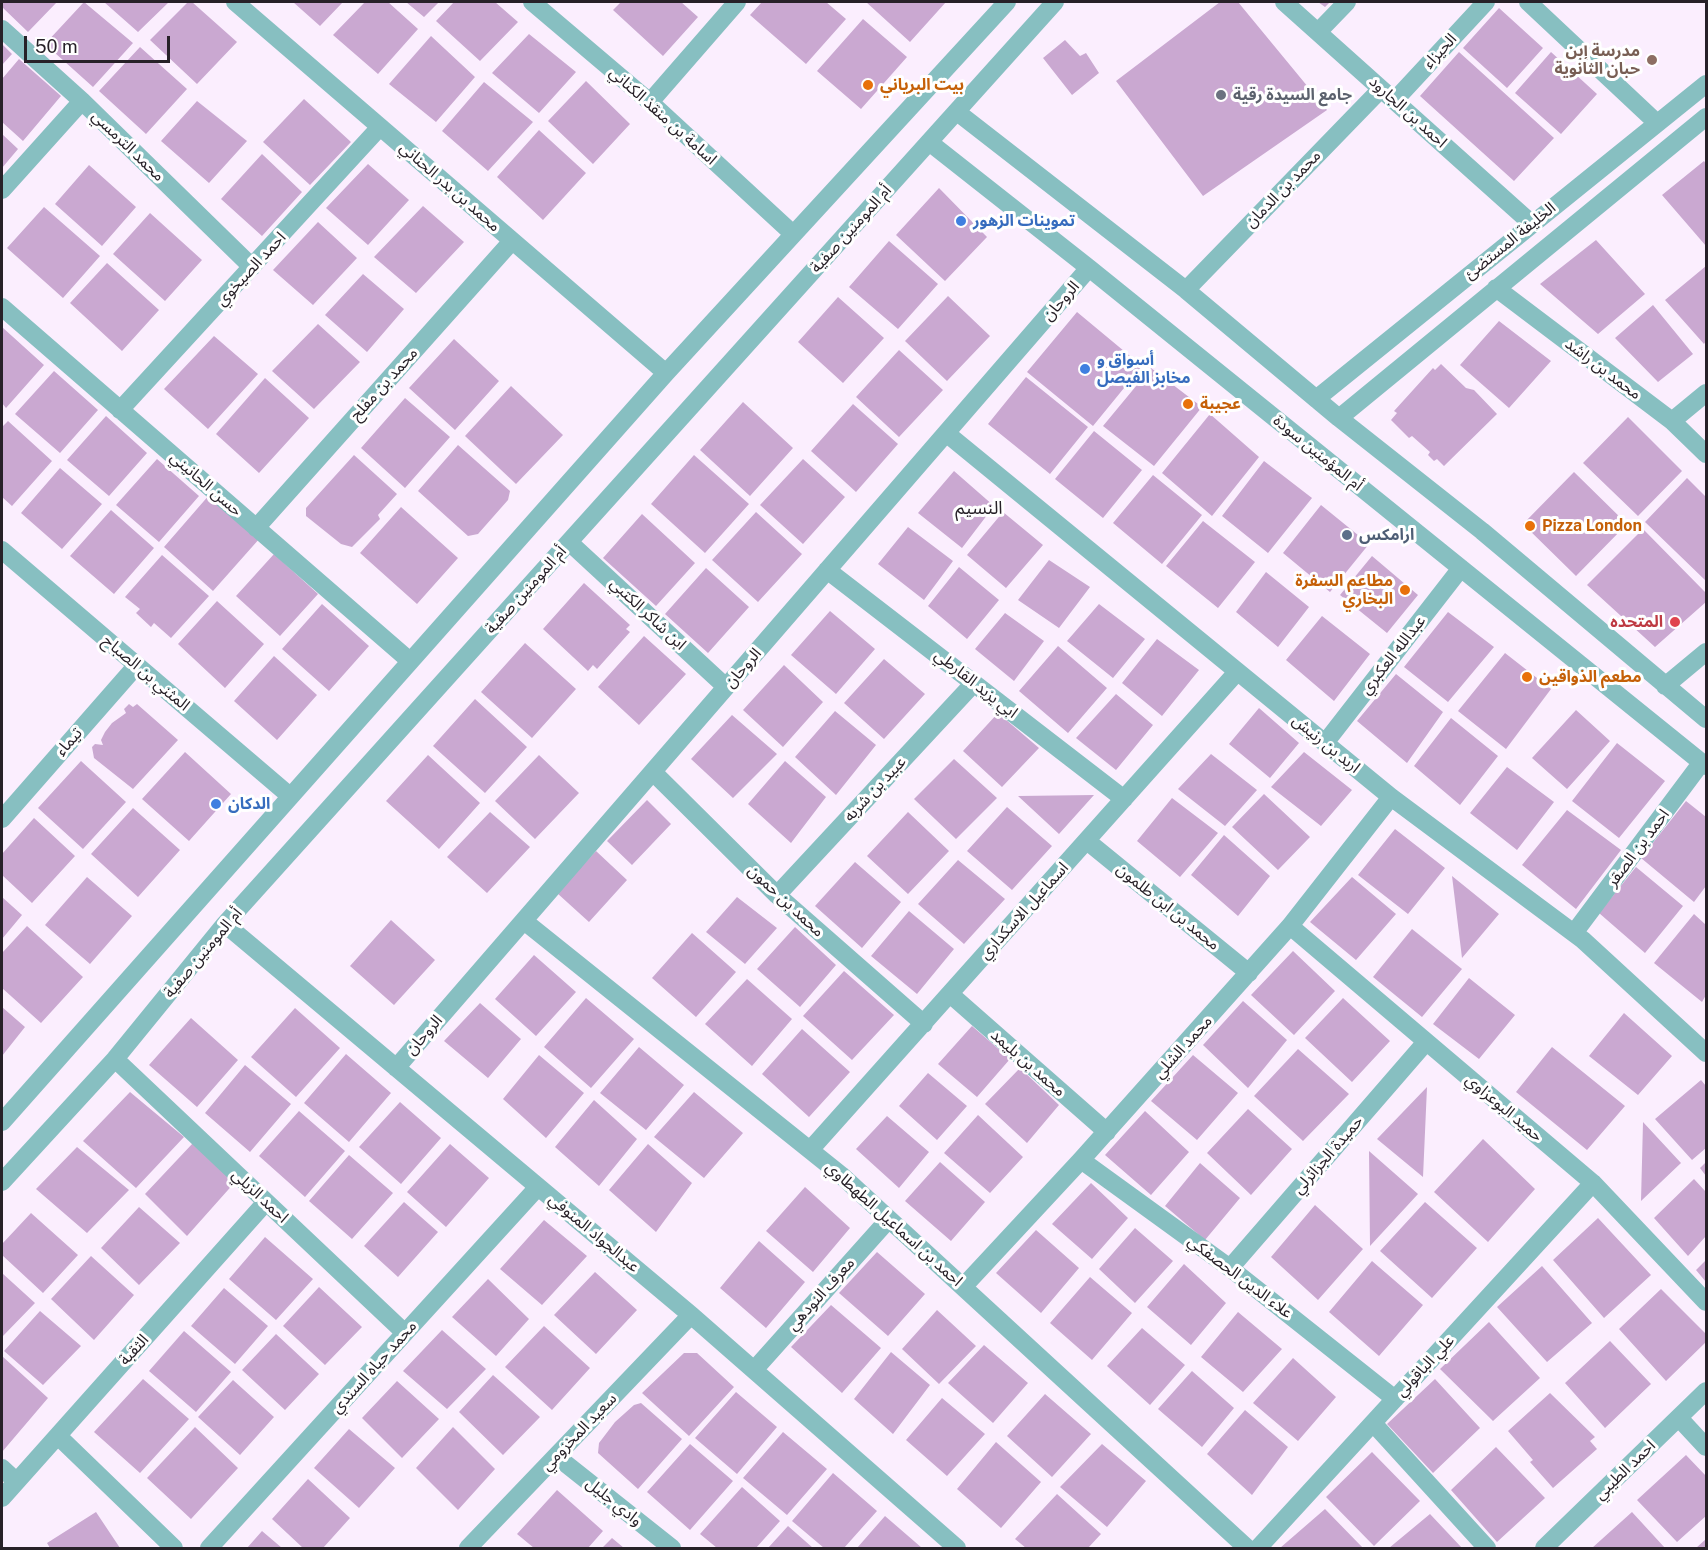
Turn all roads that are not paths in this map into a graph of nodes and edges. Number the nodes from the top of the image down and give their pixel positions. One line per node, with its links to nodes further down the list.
1 (235, 2): 19 (street, محمد بن بدر الحناني)
2 (532, 2): 15 (street, اسامة بن منقذ الكناني)
3 (737, 2): 15 (street)
4 (1007, 2): 23 (street)
5 (1055, 2): 16 (street, أم المومنين صفية)
6 (1284, 2): 11 (street, احمد بن الجارود)
7 (1347, 2): 11 (street)
8 (1486, 2): 13 (street, الحيزاء)
9 (1528, 2): 18 (street)
10 (2, 29): 14 (street, محمد الترمسي)
11 (1318, 32): 13 (street, احمد بن الجارود)
12 (1707, 84): 18 (street, الخليفة المستضئ)
13 (1388, 95): 22 (street, احمد بن الجارود); 28 (street, محمد بن الدمان)
14 (82, 101): 21 (street); 25 (street, محمد الترمسي)
15 (650, 102): 23 (street, اسامة بن منقذ الكناني)
16 (957, 112): 20 (street, أم المومنين صفية); 28 (street)
17 (1707, 117): 27 (street, الخليفة المستضئ)
18 (1657, 123): 22 (street, الخليفة المستضئ)
19 (380, 127): 24 (street, محمد بن بدر الحناني); 25 (street, احمد الصيخوي)
20 (929, 142): 26 (street, أم المؤمنين سودة); 39 (street, أم المومنين صفية)
21 (2, 190)
22 (1531, 223): 32 (street, الخليفة المستضئ)
23 (792, 233): 30 (street)
24 (512, 241): 30 (street, محمد بن بدر الحناني); 38 (street, محمد بن مفلح)
25 (252, 267): 33 (street, احمد الصيخوي)
26 (1089, 268): 36 (street, الروحان); 41 (street, أم المؤمنين سودة)
27 (1496, 288): 34 (street, الخليفة المستضئ); 35 (street, محمد بن راشد)
28 (1186, 290): 32 (street)
29 (2, 307): 33 (street, حسن الحانيني)
30 (666, 373): 44 (street)
31 (1707, 393): 35 (street)
32 (1316, 399): 34 (street)
33 (120, 410): 38 (street, حسن الحانيني)
34 (1339, 418): 48 (street)
35 (1672, 421): 37 (street, محمد بن راشد)
36 (946, 434): 42 (street, الروحان); 46 (street, اربد بن رنيش)
37 (1707, 454)
38 (256, 528): 44 (street, حسن الحانيني)
39 (569, 542): 49 (street, ابن شاكر الكتبي); 61 (street, أم المومنين صفية)
40 (2, 550): 45 (street, المثني بن الصباح)
41 (1461, 568): 51 (street, عبدالله العكبري); 52 (street, أم المؤمنين سودة)
42 (827, 570): 47 (street, ابي يزيد القارطي); 49 (street, الروحان)
43 (1707, 652): 48 (street)
44 (410, 661): 54 (street)
45 (137, 665): 54 (street, المثني بن الصباح); 57 (street, تيماء)
46 (1238, 672): 51 (street, اربد بن رنيش); 56 (street, اسماعيل الاسكداري)
47 (974, 683): 56 (street, ابي يزيد القارطي); 59 (street, عبيد بن شربه)
48 (1665, 686): 50 (street)
49 (726, 687): 53 (street, الروحان)
50 (1707, 718)
51 (1325, 743): 55 (street, اربد بن رنيش)
52 (1704, 764): 63 (street, احمد بن الصقر)
53 (653, 772): 59 (street, محمد بن حمون); 60 (street, الروحان)
54 (290, 796): 71 (street)
55 (1391, 797): 62 (street, محمد الشلي); 63 (street, اربد بن رنيش)
56 (1124, 799): 58 (street, اسماعيل الاسكداري)
57 (2, 819)
58 (1087, 841): 64 (street, محمد بن ابن طلمون); 65 (street, اسماعيل الاسكداري)
59 (777, 895): 66 (street, محمد بن حمون)
60 (524, 921): 70 (street, الروحان); 73 (street, احمد بن اسماعيل الطهطاوي)
61 (225, 924): 69 (street, أم المومنين صفية); 70 (street, عبدالجواد المنوفي)
62 (1290, 927): 64 (street, محمد الشلي); 67 (street, حميد البوعزاوي)
63 (1574, 933): 68 (street, اربد بن رنيش)
64 (1249, 973): 72 (street, محمد الشلي)
65 (950, 994): 66 (street, اسماعيل الاسكداري); 72 (street, محمد بن بليمد)
66 (924, 1024): 73 (street, اسماعيل الاسكداري)
67 (1426, 1042): 76 (street, حميد البوعزاوي); 80 (street, حميدة الجزائرلي)
68 (1707, 1053)
69 (115, 1059): 75 (street, أم المومنين صفية); 78 (street, احمد الزيلي)
70 (396, 1068): 77 (street, عبدالجواد المنوفي)
71 (2, 1122)
72 (1107, 1132): 74 (street, محمد الشلي)
73 (810, 1150): 79 (street, احمد بن اسماعيل الطهطاوي)
74 (1081, 1160): 80 (street, علاء الدين الحصفكي); 81 (street, محمد الشلي)
75 (2, 1182)
76 (1593, 1184): 82 (street, حميد البوعزاوي); 87 (street, علي الباقولي)
77 (538, 1186): 83 (street, عبدالجواد المنوفي); 84 (street, محمد حياه السندي)
78 (266, 1202): 84 (street, احمد الزيلي); 90 (street, الثقبة)
79 (889, 1219): 81 (street, احمد بن اسماعيل الطهطاوي); 85 (street, معرف النودهي)
80 (1230, 1268): 87 (street, علاء الدين الحصفكي)
81 (963, 1287): 101 (street, احمد بن اسماعيل الطهطاوي)
82 (1707, 1302)
83 (691, 1315): 85 (street, عبدالجواد المنوفي); 92 (street, سعيد المخزومي)
84 (405, 1333): 97 (street, محمد حياه السندي)
85 (753, 1370): 100 (street, عبدالجواد المنوفي)
86 (1707, 1391): 88 (street, احمد الطيبي)
87 (1395, 1399): 89 (street, علي الباقولي)
88 (1679, 1418): 91 (street); 104 (street, احمد الطيبي)
89 (1373, 1423): 102 (street, علي الباقولي); 103 (street)
90 (58, 1436): 94 (street, الثقبة); 96 (street)
91 (1707, 1447)
92 (556, 1456): 98 (street, سعيد المخزومي); 99 (street, وادي جليل)
93 (2, 1468): 94 (street)
94 (16, 1481): 95 (street, الثقبة)
95 (2, 1498)
96 (173, 1548)
97 (209, 1548)
98 (468, 1548)
99 (672, 1548)
100 (957, 1548)
101 (1247, 1548)
102 (1258, 1548)
103 (1486, 1548)
104 (1544, 1548)

